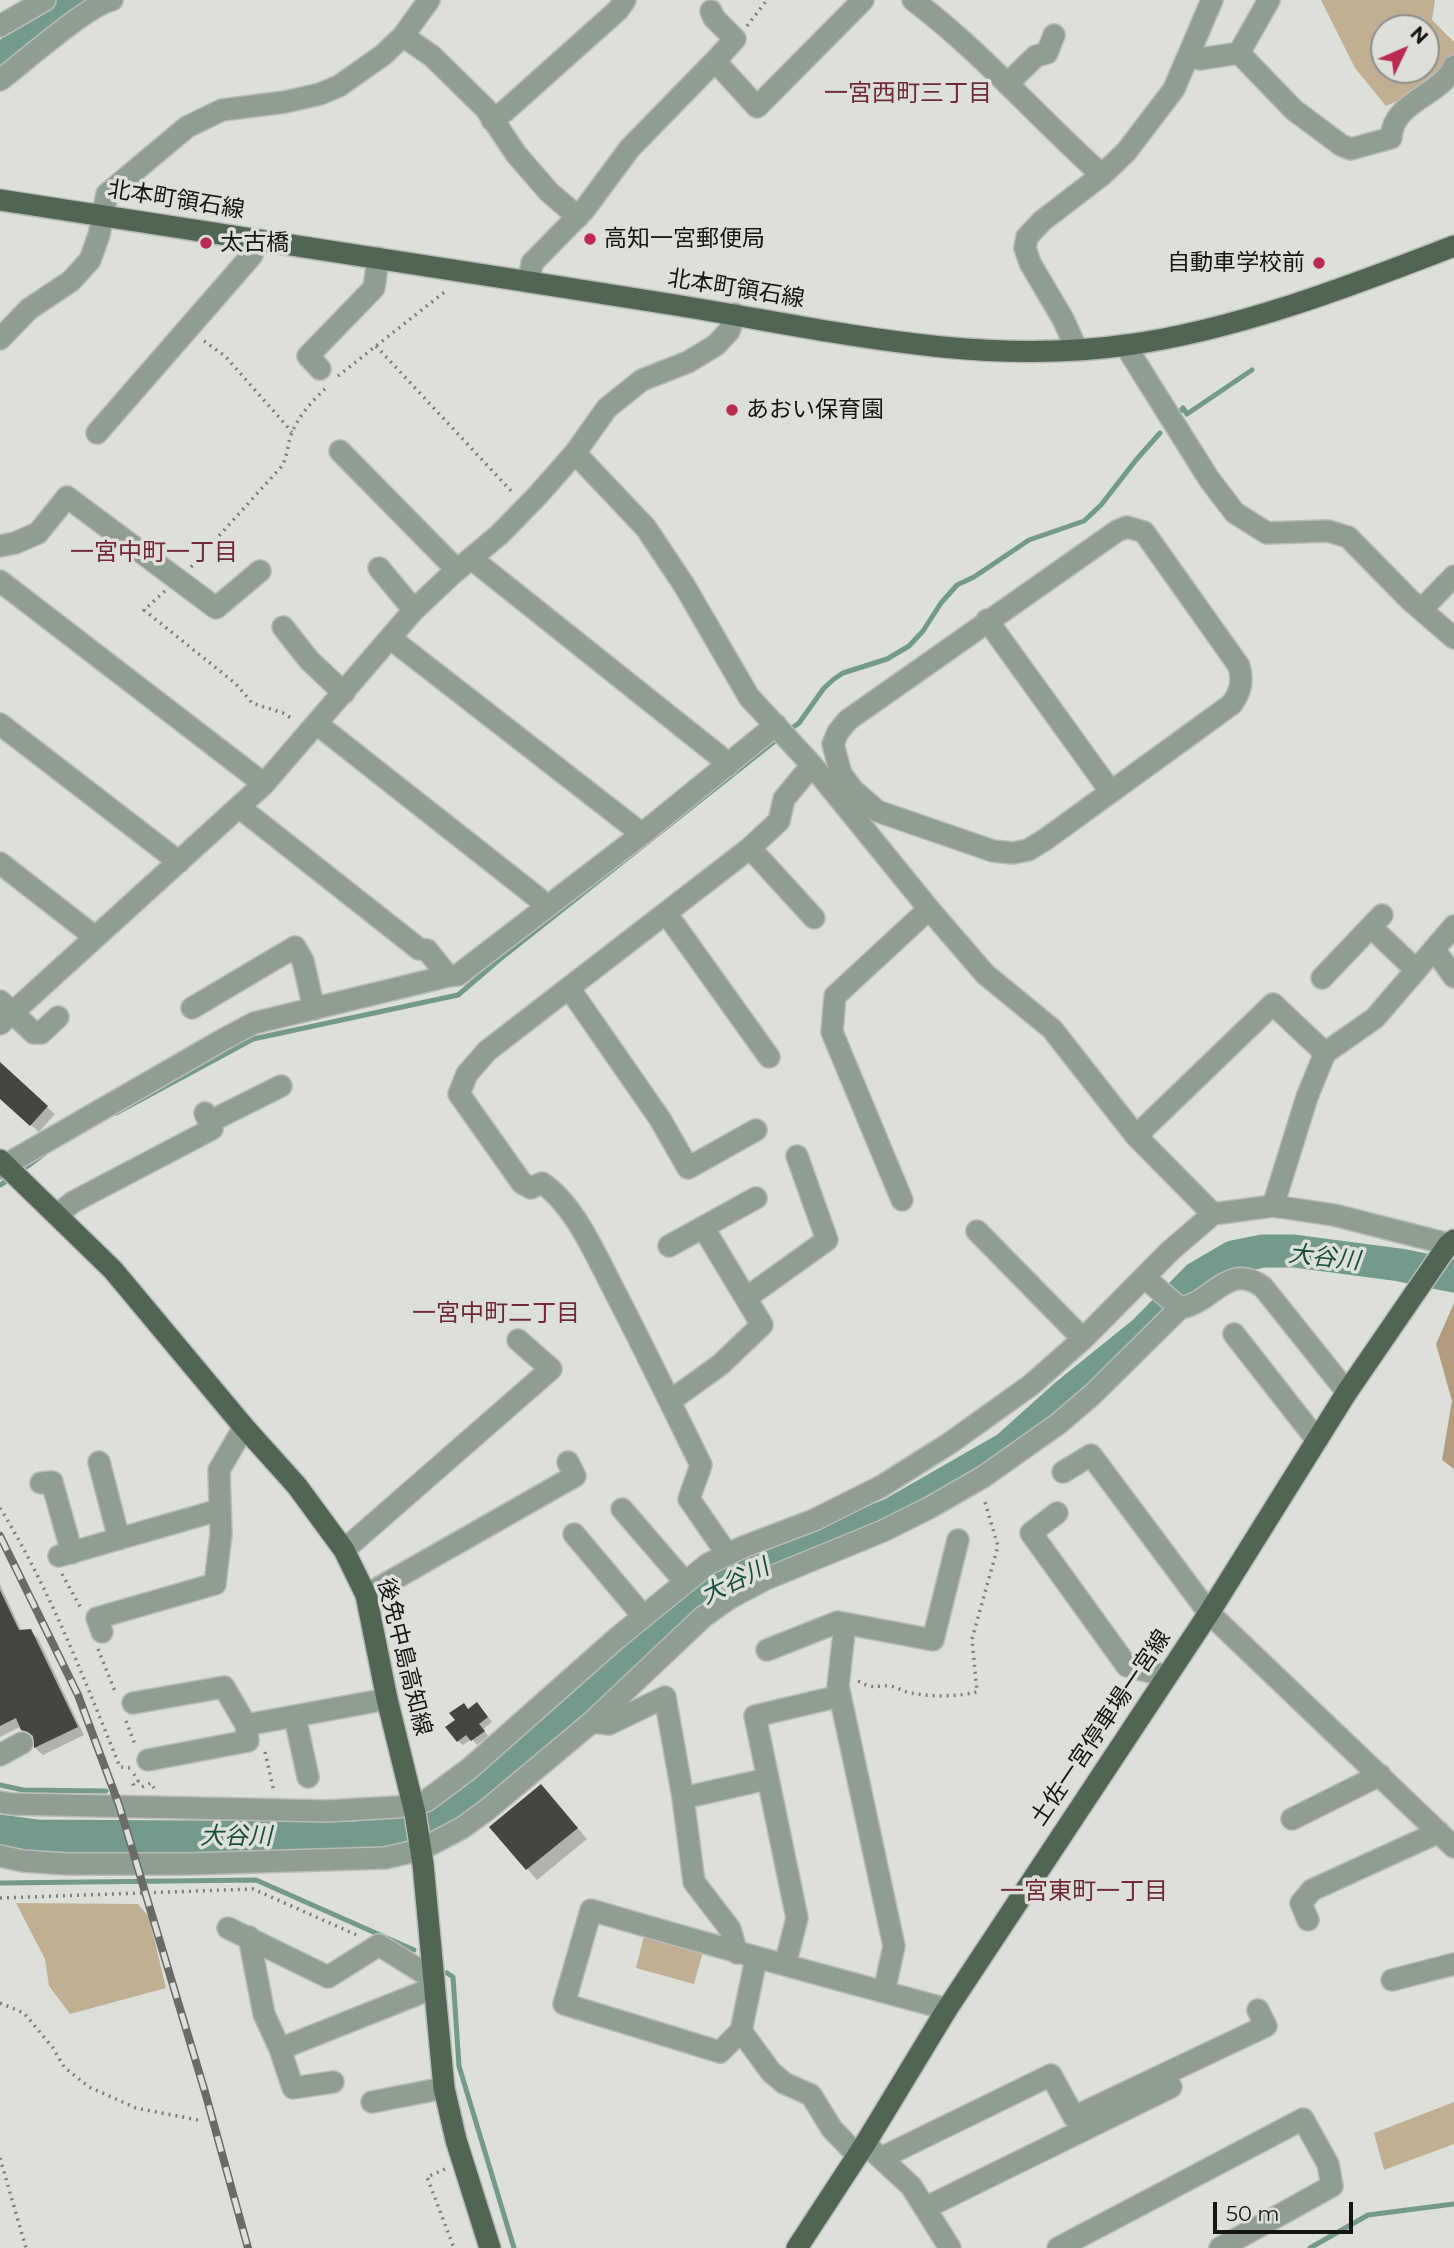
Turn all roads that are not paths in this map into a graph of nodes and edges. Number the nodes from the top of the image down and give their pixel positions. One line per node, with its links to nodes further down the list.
1 (16, 0): 11 (street)
2 (44, 0): 11 (street)
3 (111, 0): 18 (street)
4 (429, 0): 13 (street)
5 (625, 0): 20 (street)
6 (863, 0): 16 (street)
7 (913, 0): 19 (street)
8 (1212, 0): 15 (street)
9 (1269, 0): 14 (street)
10 (711, 11): 16 (street)
11 (0, 24)
12 (1055, 35): 19 (street)
13 (402, 36): 20 (street); 23 (street)
14 (1239, 53): 15 (street); 17 (street)
15 (1189, 57): 21 (street)
16 (715, 61): 24 (street)
17 (1454, 66)
18 (0, 79)
19 (1007, 84): 21 (street)
20 (492, 120): 24 (street)
21 (1102, 175): 32 (street)
22 (0, 200): 23 (main road, 北本町領石線)
23 (102, 215): 25 (main road, 北本町領石線); 30 (street)
24 (578, 216): 28 (street)
25 (254, 239): 27 (main road, 北本町領石線); 34 (street)
26 (1454, 246): 31 (main road, 北本町領石線)
27 (378, 258): 28 (main road, 北本町領石線); 33 (street)
28 (528, 282): 29 (main road, 北本町領石線)
29 (735, 314): 32 (main road, 北本町領石線); 36 (street)
30 (0, 339)
31 (1125, 345): 32 (main road, 北本町領石線); 43 (street)
32 (1077, 350)
33 (328, 378)
34 (97, 433)
35 (340, 451): 38 (street)
36 (575, 453): 38 (street); 52 (street)
37 (0, 546): 40 (street)
38 (465, 564): 44 (street); 54 (street)
39 (379, 568): 44 (street)
40 (261, 571)
41 (1454, 576): 43 (street)
42 (0, 581): 55 (street)
43 (1422, 609): 48 (street)
44 (414, 610): 47 (street)
45 (988, 620): 56 (street); 56 (street); 56 (street)
46 (283, 627): 49 (street)
47 (390, 638): 49 (street); 58 (street)
48 (1454, 638)
49 (344, 693): 51 (street)
50 (0, 724): 60 (street)
51 (314, 728): 55 (street); 62 (street)
52 (781, 731): 53 (street); 54 (street)
53 (813, 765): 59 (street); 63 (street)
54 (727, 766): 58 (street)
55 (264, 784): 57 (street)
56 (1111, 792)
57 (239, 807): 60 (street); 70 (street)
58 (642, 834): 62 (street)
59 (750, 848): 64 (street); 65 (street)
60 (179, 862): 67 (street)
61 (0, 863): 67 (street)
62 (546, 907): 70 (street)
63 (929, 909): 82 (street); 86 (street)
64 (666, 913): 73 (street); 79 (street)
65 (814, 918)
66 (1454, 926): 68 (street)
67 (95, 937): 76 (street)
68 (1434, 949): 69 (street); 71 (street)
69 (1416, 970): 72 (street); 78 (street)
70 (448, 975): 75 (street)
71 (1454, 977)
72 (1322, 978)
73 (569, 988): 81 (street); 101 (street)
74 (192, 1008): 75 (street)
75 (314, 1009): 84 (street)
76 (4, 1012): 77 (street)
77 (58, 1017)
78 (1325, 1053): 82 (street); 87 (street)
79 (769, 1057)
80 (281, 1086): 88 (street)
81 (756, 1130)
82 (1136, 1136): 89 (street)
83 (797, 1156): 95 (street)
84 (8, 1169): 88 (main road, 後免中島高知線)
85 (756, 1198): 90 (street)
86 (901, 1200)
87 (1273, 1206): 89 (street); 92 (street)
88 (58, 1214): 102 (main road, 後免中島高知線)
89 (1213, 1214): 94 (street)
90 (703, 1227): 93 (street); 95 (street)
91 (977, 1231): 98 (street)
92 (1450, 1243): 100 (main road, 土佐一宮停車場一宮線)
93 (669, 1246)
94 (1144, 1277): 96 (street); 98 (street)
95 (746, 1298): 101 (street)
96 (1180, 1308): 100 (street); 128 (street)
97 (1234, 1334): 103 (street)
98 (1083, 1339): 115 (street)
99 (518, 1340): 114 (street)
100 (1347, 1392): 103 (main road, 土佐一宮停車場一宮線)
101 (670, 1401): 115 (street)
102 (244, 1427): 109 (street); 114 (main road, 後免中島高知線)
103 (1317, 1440): 118 (main road, 土佐一宮停車場一宮線)
104 (99, 1462): 112 (street)
105 (568, 1462): 117 (street)
106 (1063, 1472): 118 (street)
107 (41, 1483): 112 (street)
108 (621, 1509): 116 (street)
109 (219, 1510): 112 (street); 121 (street)
110 (1057, 1513): 123 (street)
111 (574, 1534): 119 (street)
112 (119, 1539)
113 (958, 1540): 120 (street)
114 (344, 1550): 117 (main road, 後免中島高知線)
115 (727, 1554): 116 (street)
116 (685, 1582): 119 (street)
117 (366, 1595): 125 (main road, 後免中島高知線)
118 (1209, 1613): 123 (main road, 土佐一宮停車場一宮線); 133 (street)
119 (643, 1616): 138 (street)
120 (845, 1624): 122 (street); 124 (street)
121 (95, 1633)
122 (767, 1650)
123 (1167, 1676): 152 (main road, 土佐一宮停車場一宮線)
124 (840, 1696): 135 (street); 151 (street)
125 (387, 1699): 127 (street); 138 (main road, 後免中島高知線)
126 (125, 1706): 129 (street)
127 (295, 1717): 129 (street); 134 (street)
128 (593, 1722): 136 (street); 141 (street)
129 (246, 1725): 132 (street)
130 (22, 1743): 131 (street)
131 (0, 1755)
132 (144, 1759)
133 (1380, 1775): 139 (street); 140 (street)
134 (308, 1777)
135 (768, 1779): 136 (street); 148 (street)
136 (683, 1798): 146 (street)
137 (0, 1802): 138 (street)
138 (414, 1808): 141 (main road, 後免中島高知線)
139 (1292, 1819)
140 (1447, 1839): 143 (street)
141 (420, 1850): 142 (street); 150 (main road, 後免中島高知線)
142 (0, 1856)
143 (1308, 1920)
144 (228, 1927): 145 (street)
145 (249, 1937): 150 (street); 156 (street)
146 (746, 1956): 148 (street); 154 (street); 154 (street)
147 (1454, 1964): 149 (street)
148 (785, 1965): 151 (street)
149 (1392, 1980)
150 (433, 1983): 156 (street); 158 (main road, 後免中島高知線)
151 (884, 1992): 152 (street)
152 (947, 2009): 160 (main road, 土佐一宮停車場一宮線)
153 (1258, 2010): 160 (street)
154 (741, 2031): 160 (street)
155 (1280, 2034): 161 (street)
156 (280, 2049): 157 (street)
157 (333, 2082)
158 (444, 2088): 159 (street); 162 (main road, 後免中島高知線)
159 (372, 2102)
160 (868, 2152): 161 (street); 163 (main road, 土佐一宮停車場一宮線)
161 (925, 2208): 164 (street)
162 (490, 2248)
163 (797, 2248)
164 (950, 2248)
165 (1058, 2248): 166 (street)
166 (1220, 2248)

